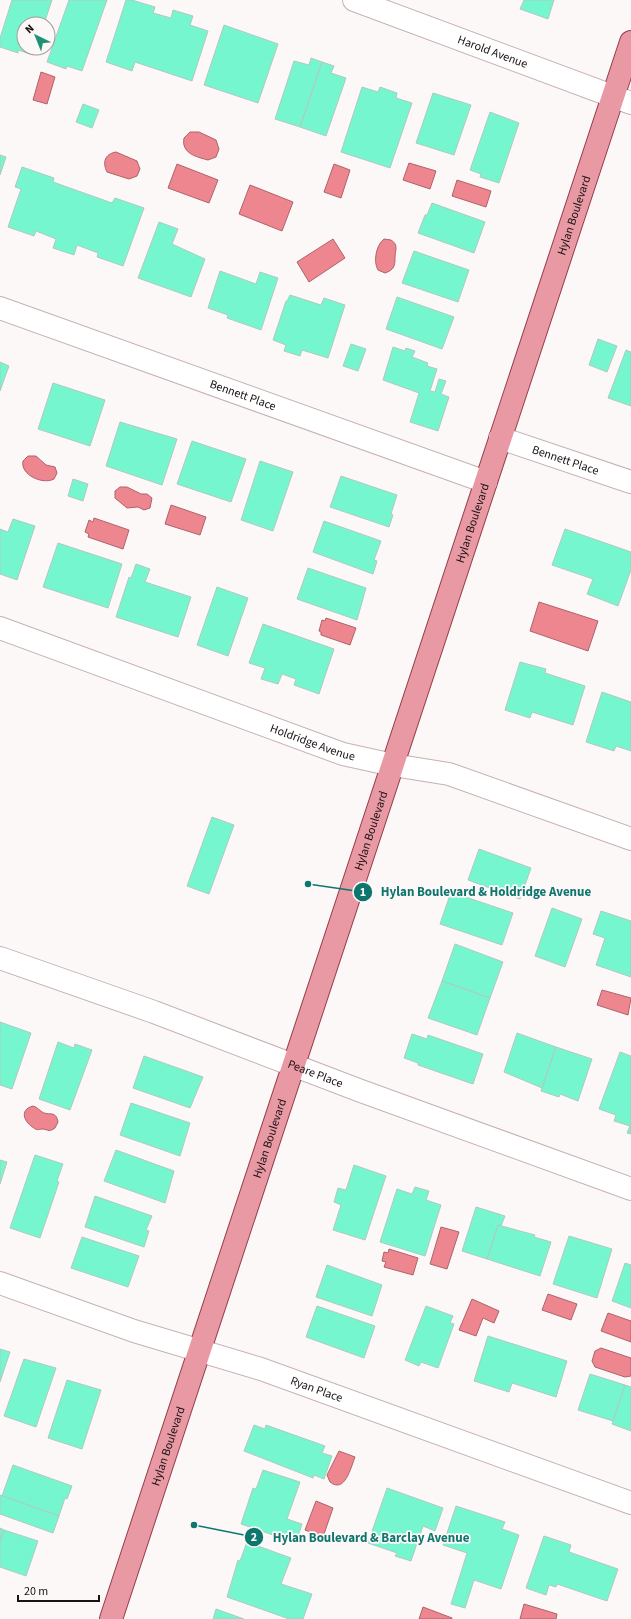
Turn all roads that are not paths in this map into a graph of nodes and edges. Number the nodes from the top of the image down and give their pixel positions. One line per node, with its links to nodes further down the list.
1 (356, 0): 3 (street, Harold Avenue)
2 (631, 42): 3 (main road, Hylan Boulevard)
3 (622, 100): 5 (main road, Hylan Boulevard)
4 (0, 308): 6 (street, Bennett Place)
5 (500, 438): 6 (main road, Hylan Boulevard); 7 (street, Bennett Place)
6 (486, 482): 9 (main road, Hylan Boulevard)
7 (631, 482)
8 (0, 628): 9 (street, Holdridge Avenue)
9 (393, 765): 10 (street, Holdridge Avenue); 12 (main road, Hylan Boulevard)
10 (631, 839)
11 (0, 958): 12 (street, Peare Place)
12 (294, 1066): 13 (street, Peare Place); 15 (main road, Hylan Boulevard)
13 (631, 1189)
14 (0, 1283): 15 (street, Ryan Place)
15 (199, 1350): 16 (street, Ryan Place); 17 (main road, Hylan Boulevard)
16 (631, 1504)
17 (111, 1619)

